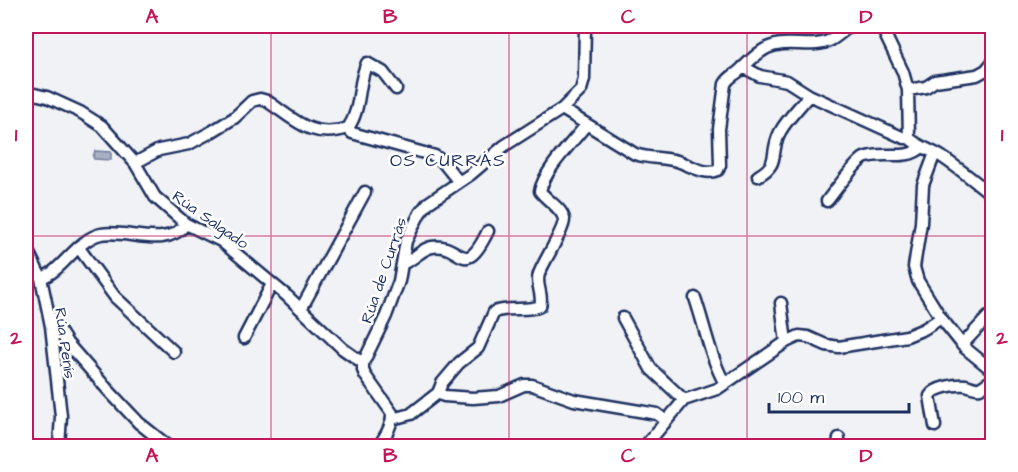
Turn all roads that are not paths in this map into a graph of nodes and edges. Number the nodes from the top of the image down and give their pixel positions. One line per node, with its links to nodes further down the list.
1 (585, 26): 10 (street, Rúa de Currás)
2 (850, 26): 5 (street)
3 (881, 26): 7 (street)
4 (993, 63): 7 (street)
5 (743, 67): 9 (street); 11 (street)
6 (396, 89): 12 (street)
7 (908, 90): 13 (street)
8 (26, 92): 16 (street, Rúa Salgado)
9 (809, 95): 13 (street); 17 (street)
10 (561, 109): 11 (street); 18 (street, Rúa de Currás)
11 (586, 125): 44 (street)
12 (348, 128): 16 (street); 18 (street)
13 (909, 138): 14 (street)
14 (922, 147): 15 (street); 21 (street)
15 (936, 153): 20 (street); 35 (street)
16 (135, 163): 22 (street, Rúa Salgado)
17 (758, 176)
18 (459, 182): 26 (street, Rúa de Currás)
19 (365, 192): 31 (street)
20 (993, 195)
21 (827, 201)
22 (186, 224): 25 (street); 28 (street, Rúa Salgado)
23 (488, 231): 26 (street)
24 (26, 247): 27 (street, Rúa Penís)
25 (79, 248): 27 (street); 39 (street)
26 (404, 263): 40 (street, Rúa de Currás)
27 (41, 278): 32 (street, Rúa Penís)
28 (272, 284): 31 (street, Rúa Salgado); 36 (street)
29 (695, 298): 43 (street)
30 (781, 303): 37 (street)
31 (301, 309): 40 (street, Rúa Salgado)
32 (48, 313): 49 (street, Rúa Penís); 50 (street)
33 (988, 317): 38 (street)
34 (623, 318): 45 (street)
35 (941, 318): 37 (street); 38 (street)
36 (244, 338)
37 (786, 342): 43 (street)
38 (962, 345): 41 (street)
39 (174, 352)
40 (363, 363): 46 (street)
41 (993, 370)
42 (993, 380): 48 (street)
43 (725, 384): 45 (street)
44 (438, 393): 46 (street); 47 (street)
45 (684, 400): 47 (street)
46 (392, 419): 51 (street)
47 (665, 420): 52 (street)
48 (934, 426)
49 (59, 447)
50 (168, 447)
51 (379, 447)
52 (645, 447)

